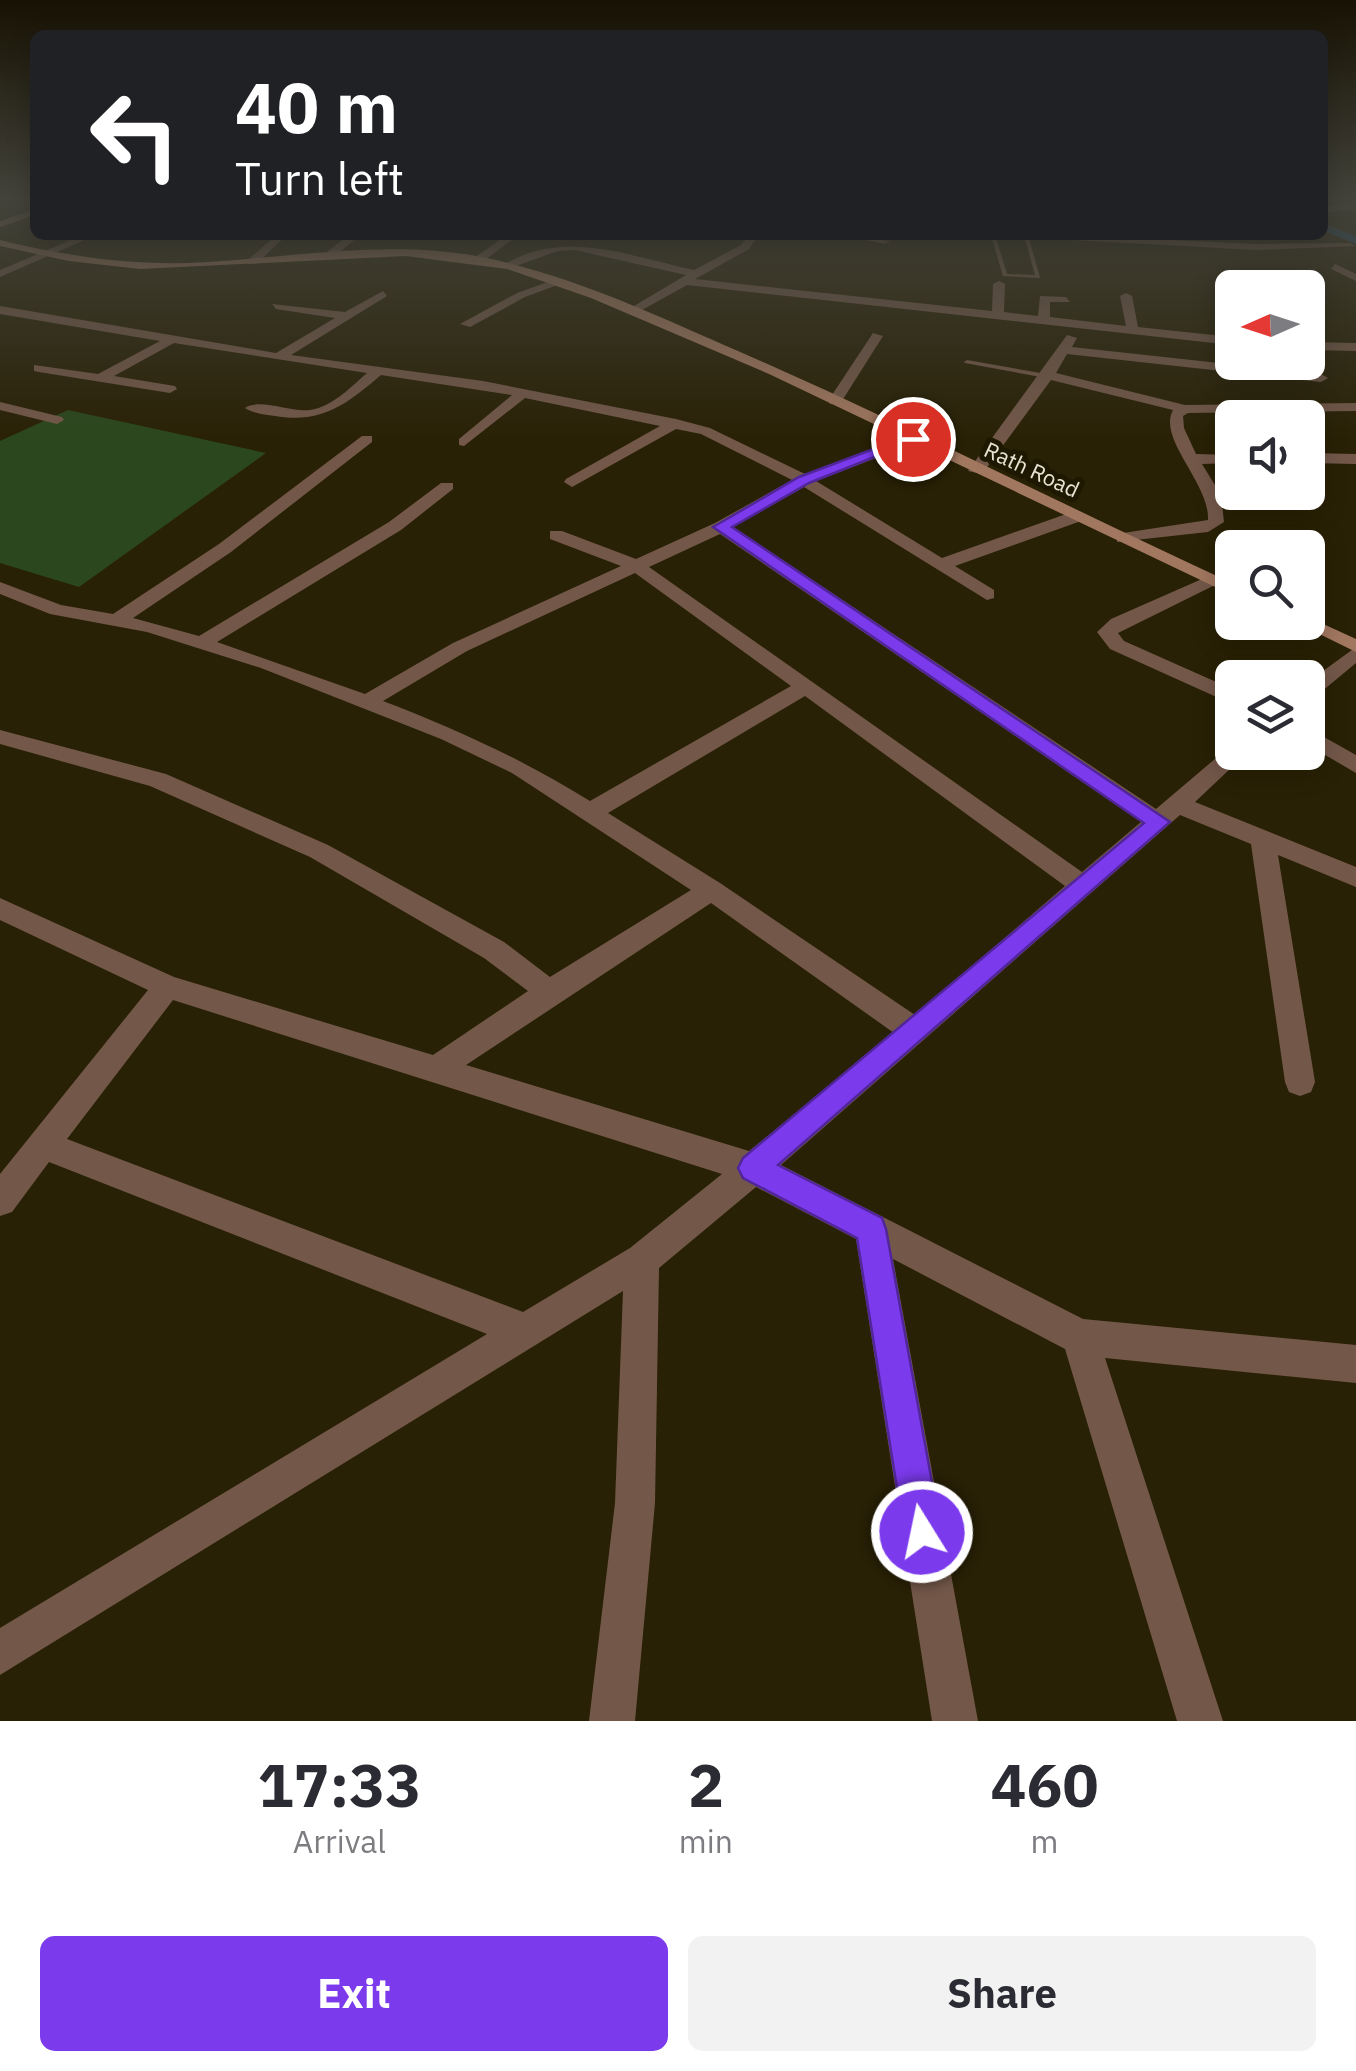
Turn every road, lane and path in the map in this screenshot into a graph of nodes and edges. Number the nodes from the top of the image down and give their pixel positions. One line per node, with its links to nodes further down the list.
1 (684, 281): 10 (street)
2 (718, 281): 11 (street)
3 (556, 282): 10 (street, Rath Road); 14 (street)
4 (999, 284): 11 (street)
5 (384, 294): 12 (street)
6 (1126, 296): 16 (street)
7 (1066, 300): 13 (street)
8 (276, 306): 12 (street)
9 (0, 310): 18 (street)
10 (633, 311): 32 (street, Rath Road)
11 (998, 314): 13 (street)
12 (348, 316): 23 (street)
13 (1044, 320): 15 (street)
14 (466, 324)
15 (1078, 325): 16 (street); 22 (street)
16 (1134, 331): 19 (street)
17 (877, 336): 32 (street)
18 (172, 338): 23 (street); 29 (street)
19 (1215, 339)
20 (1325, 346): 21 (street)
21 (1356, 347)
22 (1064, 350): 25 (street); 28 (street)
23 (278, 357): 27 (street)
24 (967, 362): 28 (lane)
25 (1215, 367)
26 (39, 368): 29 (street)
27 (378, 371): 31 (street); 35 (street)
28 (1047, 376): 36 (street); 46 (street)
29 (102, 377): 30 (street)
30 (170, 390)
31 (522, 393): 38 (street); 41 (street)
32 (835, 401): 40 (street, Rath Road)
33 (0, 406): 37 (street)
34 (1356, 407): 36 (street)
35 (252, 408)
36 (1184, 408): 45 (street)
37 (57, 420)
38 (676, 423): 47 (street); 48 (street)
39 (367, 439): 60 (street)
40 (913, 439): 46 (street, Rath Road); 47 (street)
41 (464, 442)
42 (1325, 458): 44 (street)
43 (1215, 459): 45 (street)
44 (1356, 459)
45 (1193, 460): 53 (street)
46 (976, 470): 50 (street, Rath Road)
47 (804, 480): 51 (street); 54 (street)
48 (572, 482)
49 (447, 486): 62 (street)
50 (1075, 516): 53 (street, Rath Road); 54 (street)
51 (721, 527): 55 (street); 73 (street)
52 (556, 534): 55 (street)
53 (1123, 538): 56 (street, Rath Road)
54 (941, 565): 59 (street)
55 (637, 566): 65 (street); 67 (street)
56 (1210, 580): 57 (street, Rath Road); 66 (street)
57 (1215, 582)
58 (0, 588): 60 (street)
59 (987, 594)
60 (116, 621): 62 (street)
61 (1325, 633): 63 (street)
62 (201, 643): 67 (street)
63 (1356, 649): 64 (street)
64 (1325, 677)
65 (807, 686): 72 (street); 76 (street)
66 (1215, 689)
67 (366, 702): 72 (street)
68 (0, 737): 80 (street)
69 (1325, 746): 70 (street)
70 (1356, 765)
71 (1218, 770): 73 (street)
72 (592, 811): 77 (street)
73 (1170, 814): 74 (street); 76 (street)
74 (1263, 839): 75 (street); 83 (street)
75 (1356, 877)
76 (1085, 886): 81 (street)
77 (711, 890): 80 (street); 81 (street)
78 (0, 908): 79 (street)
79 (167, 986): 82 (street); 84 (street)
80 (550, 992): 82 (street)
81 (916, 1032): 85 (street)
82 (435, 1070): 85 (street)
83 (1300, 1082)
84 (43, 1146): 86 (street); 89 (street)
85 (753, 1168): 87 (street); 88 (street)
86 (0, 1200)
87 (871, 1229): 90 (street); 94 (street)
88 (642, 1260): 89 (street); 93 (street)
89 (523, 1330): 92 (street)
90 (1080, 1337): 91 (street); 95 (street)
91 (1356, 1364)
92 (0, 1653)
93 (612, 1721)
94 (954, 1721)
95 (1200, 1721)

